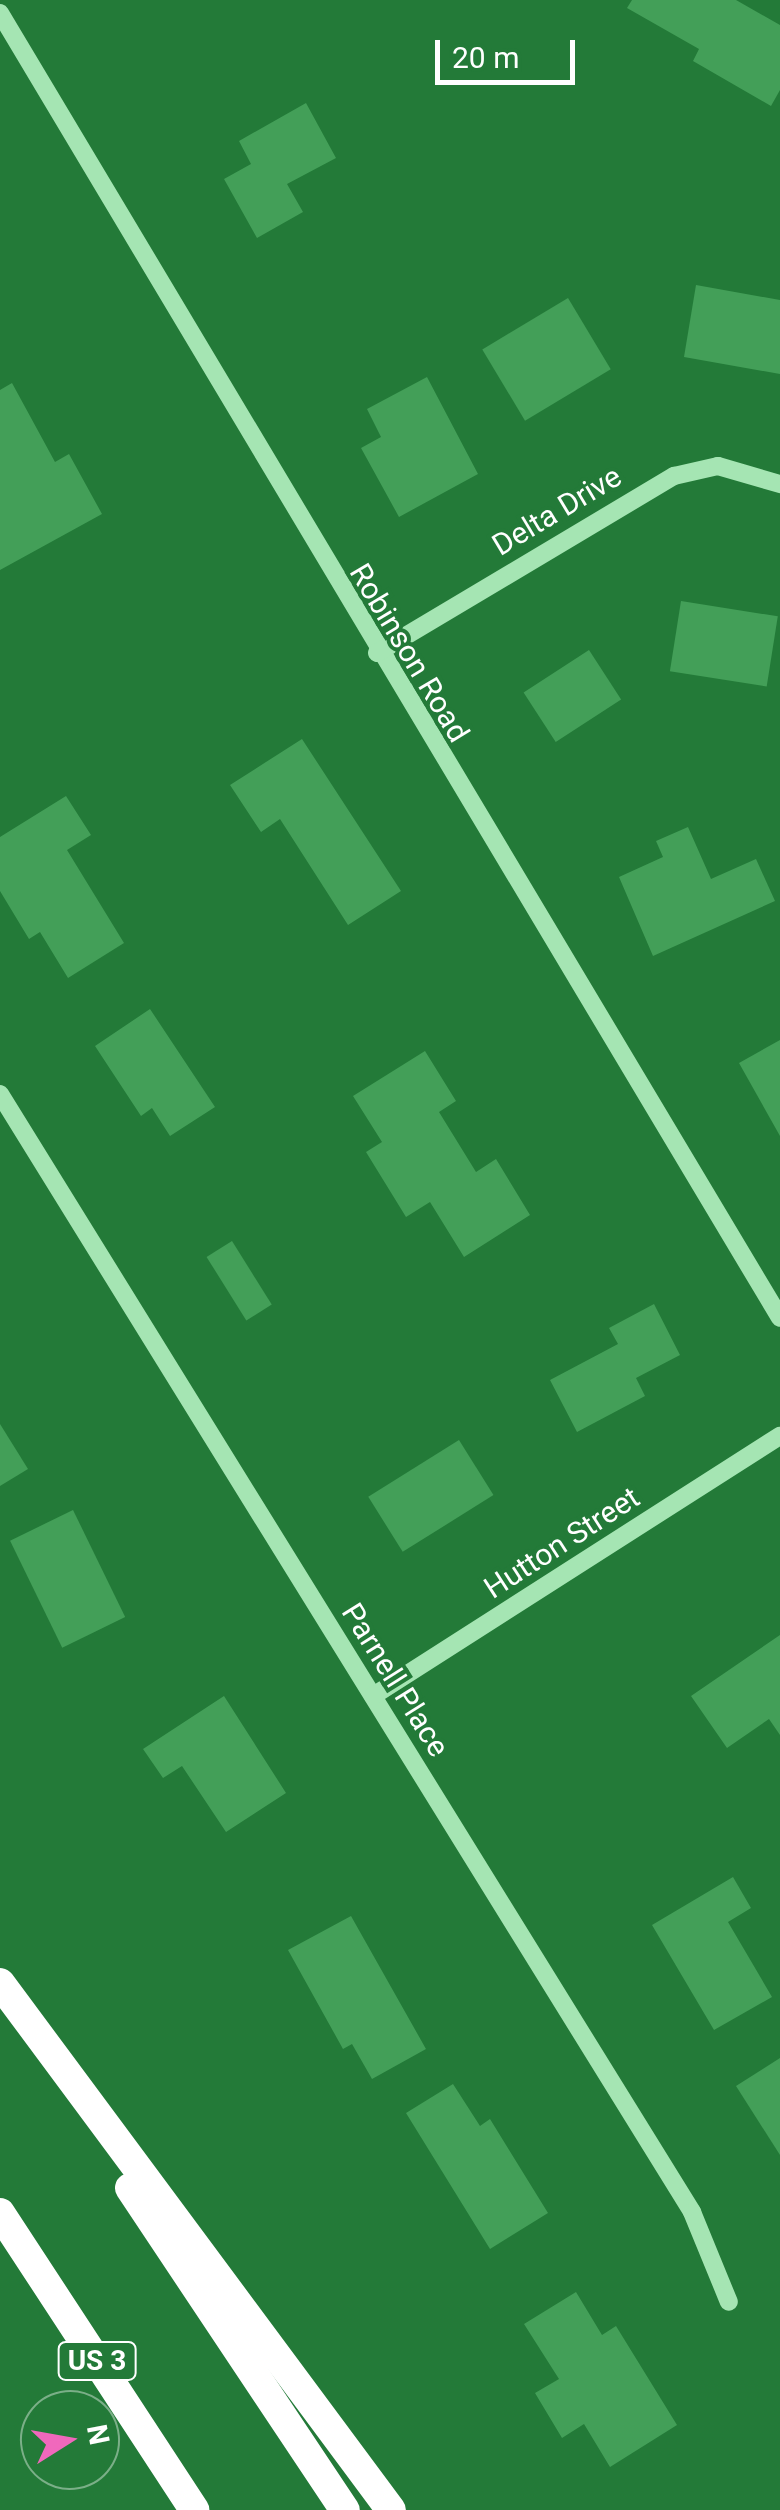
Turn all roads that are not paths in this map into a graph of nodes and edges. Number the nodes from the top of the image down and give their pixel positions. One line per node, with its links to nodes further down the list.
1 (0, 12): 3 (street, Robinson Road)
2 (780, 484): 3 (street, Delta Drive)
3 (377, 653): 5 (street, Robinson Road)
4 (0, 1094): 7 (street, Parnell Place)
5 (780, 1318)
6 (780, 1436): 7 (street, Hutton Street)
7 (373, 1696): 11 (street, Parnell Place)
8 (0, 1983): 14 (highway)
9 (0, 1994): 13 (highway)
10 (0, 2214): 12 (highway, US 3)
11 (729, 2302)
12 (194, 2510)
13 (345, 2510)
14 (390, 2510)

